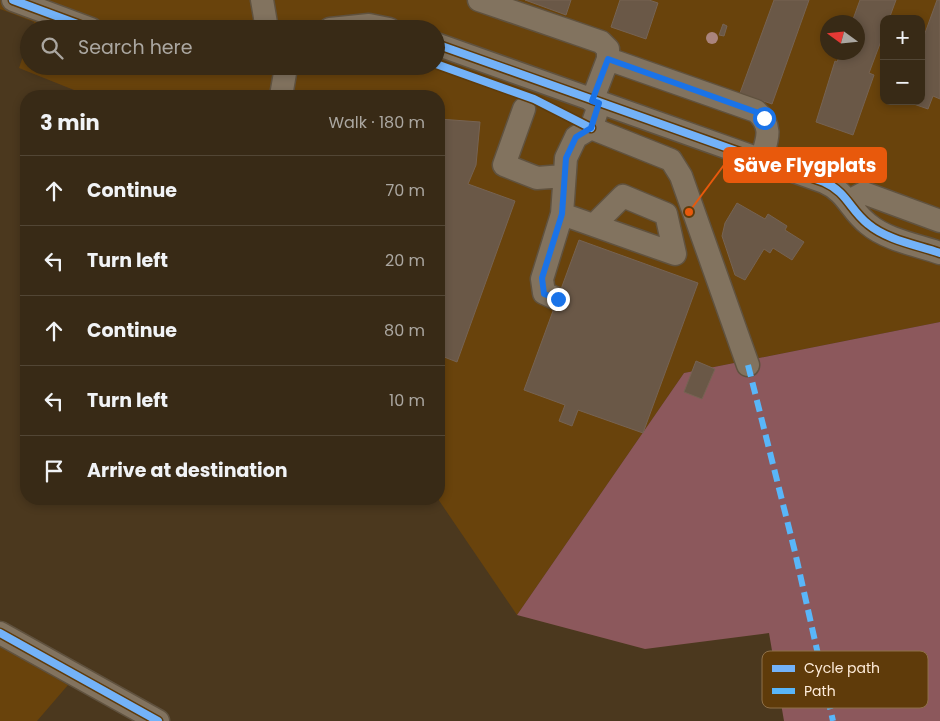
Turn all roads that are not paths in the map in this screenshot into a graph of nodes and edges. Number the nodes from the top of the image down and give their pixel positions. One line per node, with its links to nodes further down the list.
1 (13, 0): 4 (street)
2 (262, 0): 5 (street)
3 (479, 0): 7 (street)
4 (67, 20)
5 (265, 20)
6 (445, 47): 10 (street)
7 (608, 59): 10 (street); 13 (street)
8 (285, 75): 9 (street)
9 (282, 90)
10 (596, 102): 12 (street); 13 (street)
11 (524, 109): 14 (street)
12 (591, 128): 14 (street); 21 (street)
13 (761, 160): 15 (street)
14 (564, 176): 16 (street)
15 (849, 201): 17 (street); 19 (street)
16 (562, 214): 18 (street); 20 (street)
17 (940, 221)
18 (594, 225)
19 (940, 253)
20 (558, 299)
21 (748, 365)
22 (0, 633): 23 (street)
23 (158, 721)

